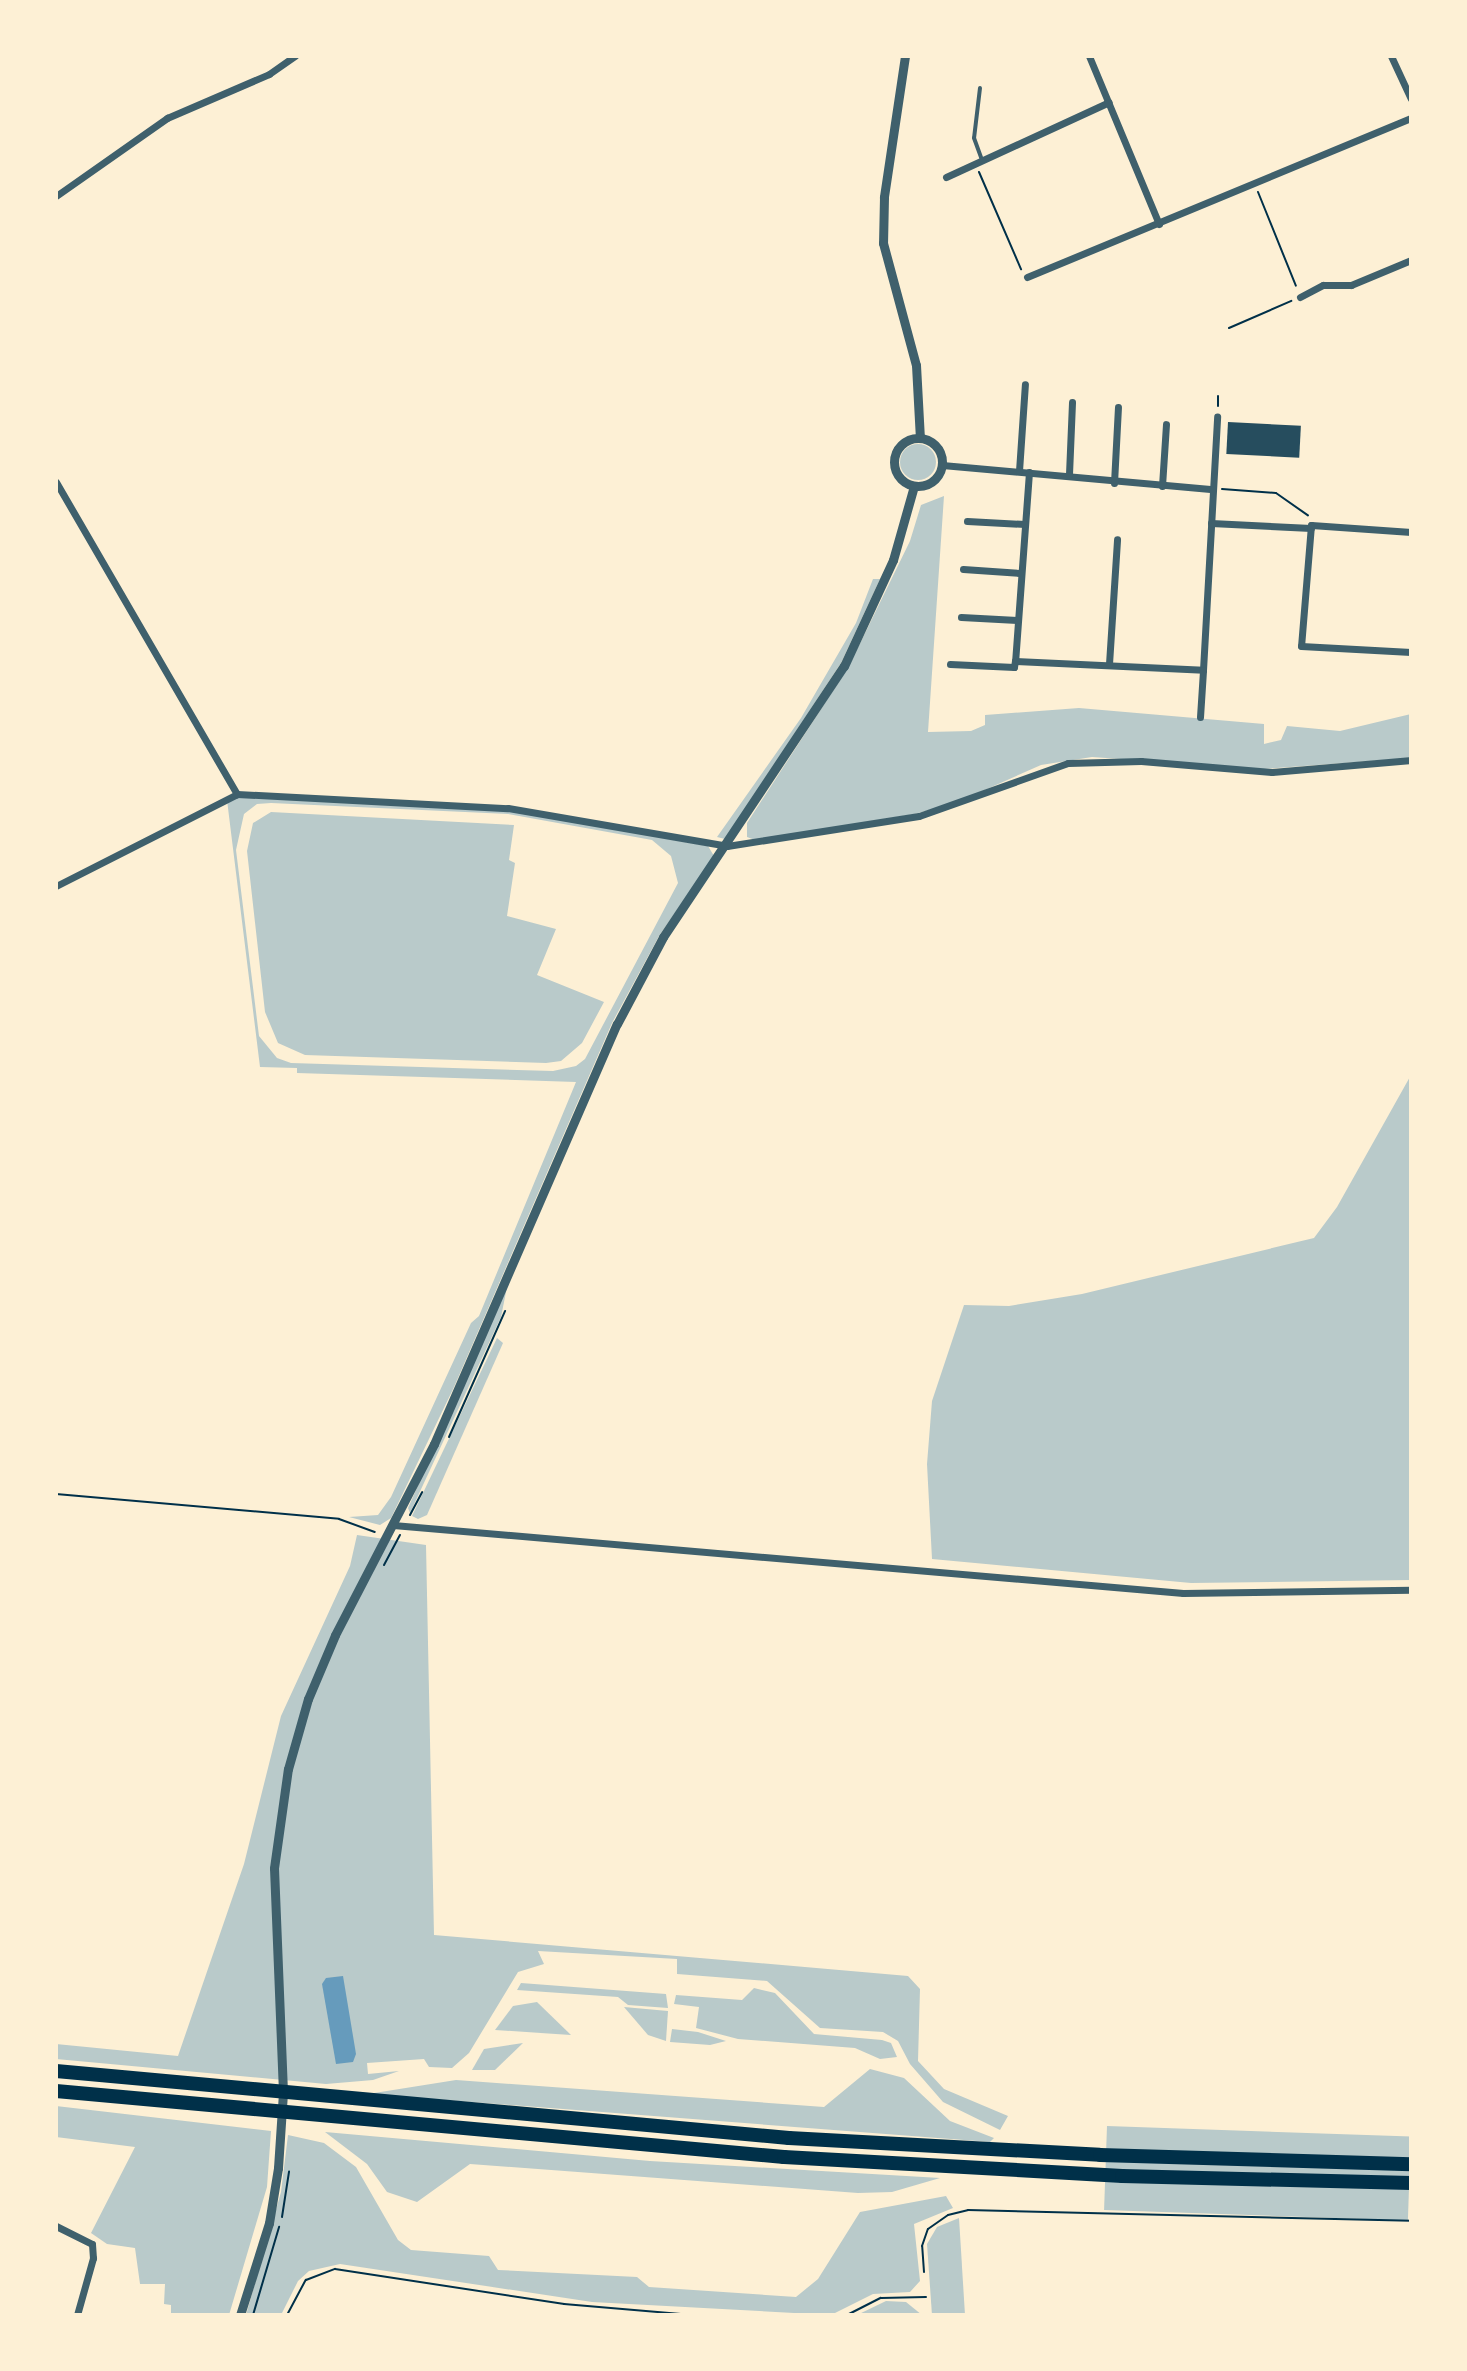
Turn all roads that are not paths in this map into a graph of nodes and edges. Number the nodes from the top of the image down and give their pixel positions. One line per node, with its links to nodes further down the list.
1 (295, 56): 11 (street)
2 (905, 56): 21 (street)
3 (1089, 56): 7 (street)
4 (1391, 56): 6 (street)
5 (980, 88): 9 (lane)
6 (1411, 99)
7 (1109, 102): 9 (street); 12 (street)
8 (1411, 118): 12 (street)
9 (979, 162): 10 (street)
10 (946, 177)
11 (56, 196)
12 (1159, 224): 14 (street)
13 (1411, 260): 15 (street)
14 (1027, 277)
15 (1300, 297)
16 (1025, 384): 23 (street)
17 (1072, 402): 25 (street)
18 (1118, 407): 27 (street)
19 (1217, 416): 30 (street)
20 (1166, 424): 29 (street)
21 (920, 438): 22 (street); 28 (street)
22 (942, 465): 23 (street); 28 (street)
23 (1019, 471): 24 (street)
24 (1029, 472): 25 (street); 34 (street)
25 (1069, 474): 27 (street)
26 (56, 482): 48 (street)
27 (1114, 483): 29 (street)
28 (914, 486): 49 (street)
29 (1162, 486): 30 (street)
30 (1213, 489): 32 (street)
31 (967, 521): 34 (street)
32 (1211, 523): 33 (street); 45 (street)
33 (1311, 523): 35 (street); 41 (street)
34 (1025, 524): 38 (street)
35 (1411, 532)
36 (1117, 539): 44 (street)
37 (963, 569): 38 (street)
38 (1020, 573): 40 (street)
39 (961, 617): 40 (street)
40 (1017, 620): 42 (street)
41 (1411, 652)
42 (1015, 661): 43 (street); 44 (street)
43 (950, 664)
44 (1109, 664): 45 (street)
45 (1203, 670): 46 (street)
46 (1200, 717)
47 (1411, 760): 49 (street)
48 (237, 794): 49 (street); 50 (street)
49 (727, 846): 51 (street)
50 (56, 886)
51 (393, 1525): 52 (street); 59 (street)
52 (1411, 1590)
53 (56, 2071): 55 (highway)
54 (56, 2091): 56 (highway)
55 (1411, 2164)
56 (1411, 2183)
57 (56, 2226): 58 (street)
58 (77, 2315)
59 (240, 2315)

